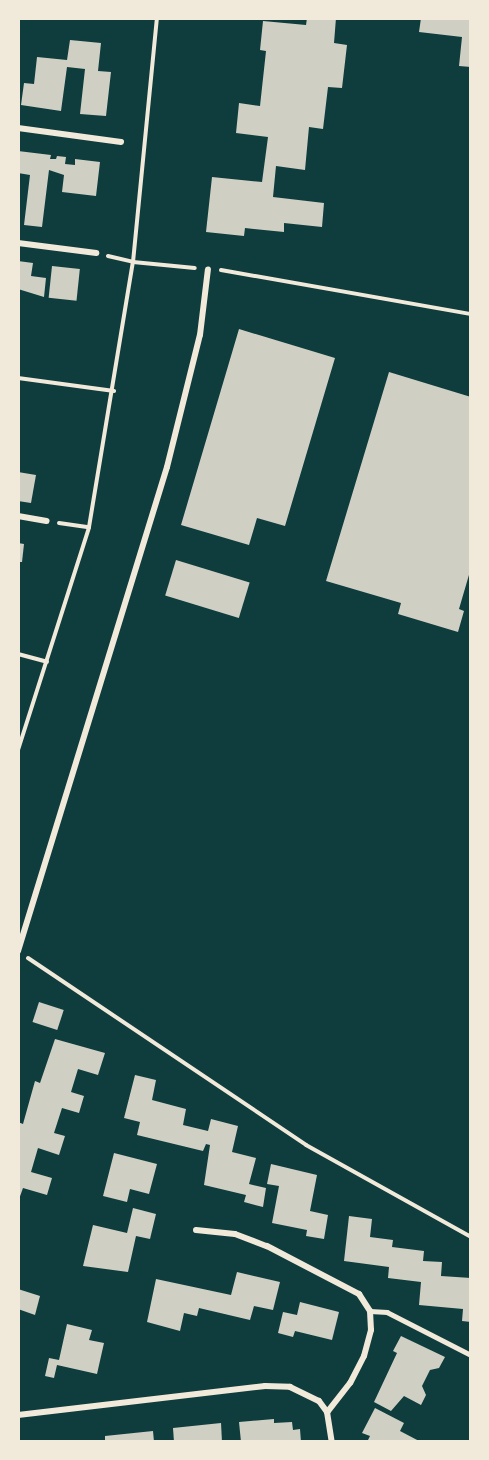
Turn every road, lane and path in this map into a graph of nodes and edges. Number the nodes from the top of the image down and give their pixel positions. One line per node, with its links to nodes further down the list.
1 (157, 18): 6 (path)
2 (18, 128): 3 (street)
3 (121, 142)
4 (18, 243): 5 (street)
5 (96, 253): 6 (path)
6 (133, 262): 7 (path); 10 (path)
7 (208, 269): 8 (path); 17 (street)
8 (471, 314)
9 (18, 378): 10 (path)
10 (114, 391): 13 (path)
11 (18, 516): 12 (street)
12 (47, 521): 13 (path)
13 (89, 527): 15 (path)
14 (18, 654): 15 (path)
15 (46, 662): 16 (path)
16 (18, 750)
17 (18, 952): 19 (path)
18 (196, 1230): 20 (street)
19 (471, 1237)
20 (370, 1311): 21 (lane); 22 (street)
21 (471, 1355)
22 (327, 1412): 23 (street); 24 (street)
23 (18, 1415)
24 (332, 1442)

